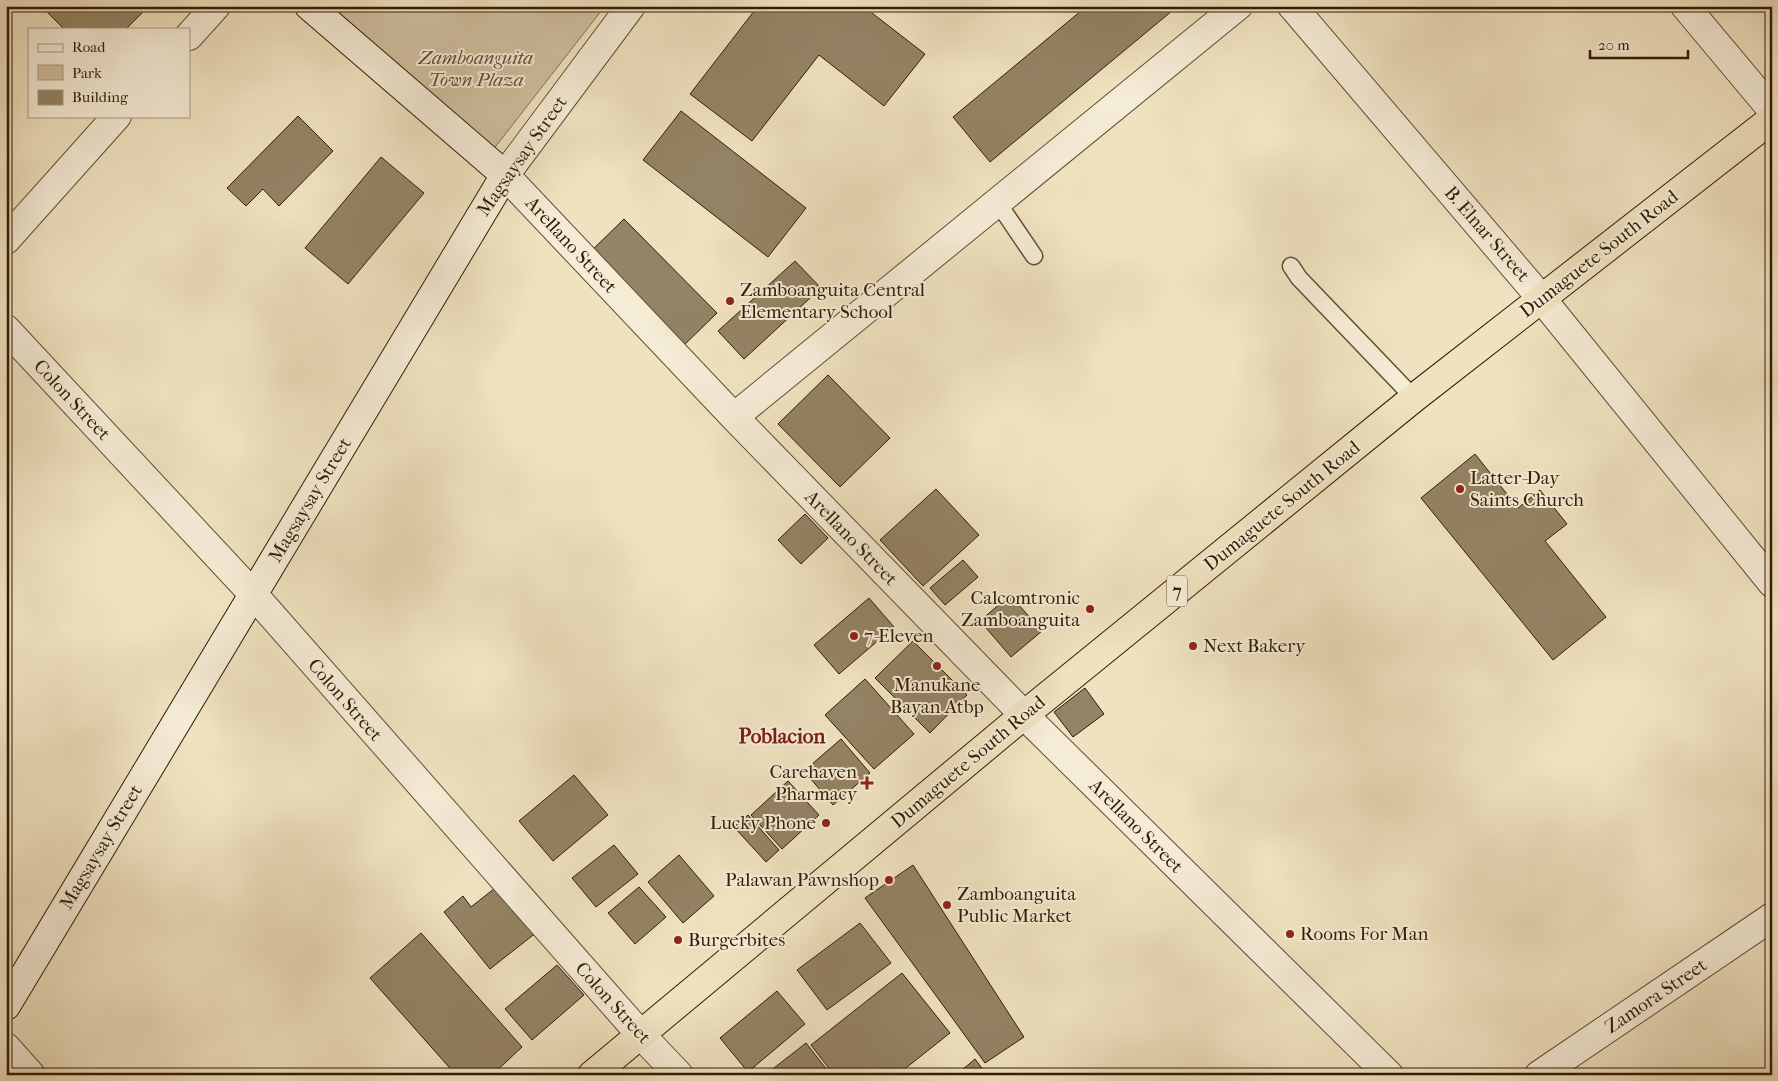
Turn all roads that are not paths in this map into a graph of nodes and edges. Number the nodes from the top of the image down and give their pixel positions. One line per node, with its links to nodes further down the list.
1 (216, 6): 7 (street)
2 (309, 6): 11 (street, Arellano Street)
3 (631, 6): 11 (street, Magsaysay Street)
4 (1238, 6): 12 (street)
5 (1292, 6): 16 (street, B. Elnar Street)
6 (1685, 6): 8 (street)
7 (190, 35)
8 (1772, 110)
9 (115, 118): 13 (street)
10 (1772, 119): 16 (highway, Dumaguete South Road / 7)
11 (505, 175): 19 (street, Arellano Street); 21 (street, Magsaysay Street)
12 (998, 203): 14 (lane); 19 (street)
13 (6, 240)
14 (1034, 256)
15 (1291, 266): 18 (lane)
16 (1541, 298): 18 (highway, Dumaguete South Road / 7); 20 (street, B. Elnar Street)
17 (6, 330): 21 (street, Colon Street)
18 (1414, 398): 22 (highway, Dumaguete South Road / 7)
19 (734, 417): 22 (street, Arellano Street)
20 (1772, 583)
21 (253, 594): 24 (street, Magsaysay Street); 25 (street, Colon Street)
22 (1024, 715): 25 (highway, Dumaguete South Road / 7); 30 (street, Arellano Street)
23 (1772, 917): 31 (street, Zamora Street)
24 (6, 1006)
25 (641, 1035): 28 (highway, Dumaguete South Road / 7); 29 (street, Colon Street)
26 (6, 1047): 27 (street)
27 (31, 1075)
28 (592, 1075)
29 (678, 1075)
30 (1389, 1075)
31 (1539, 1075)

